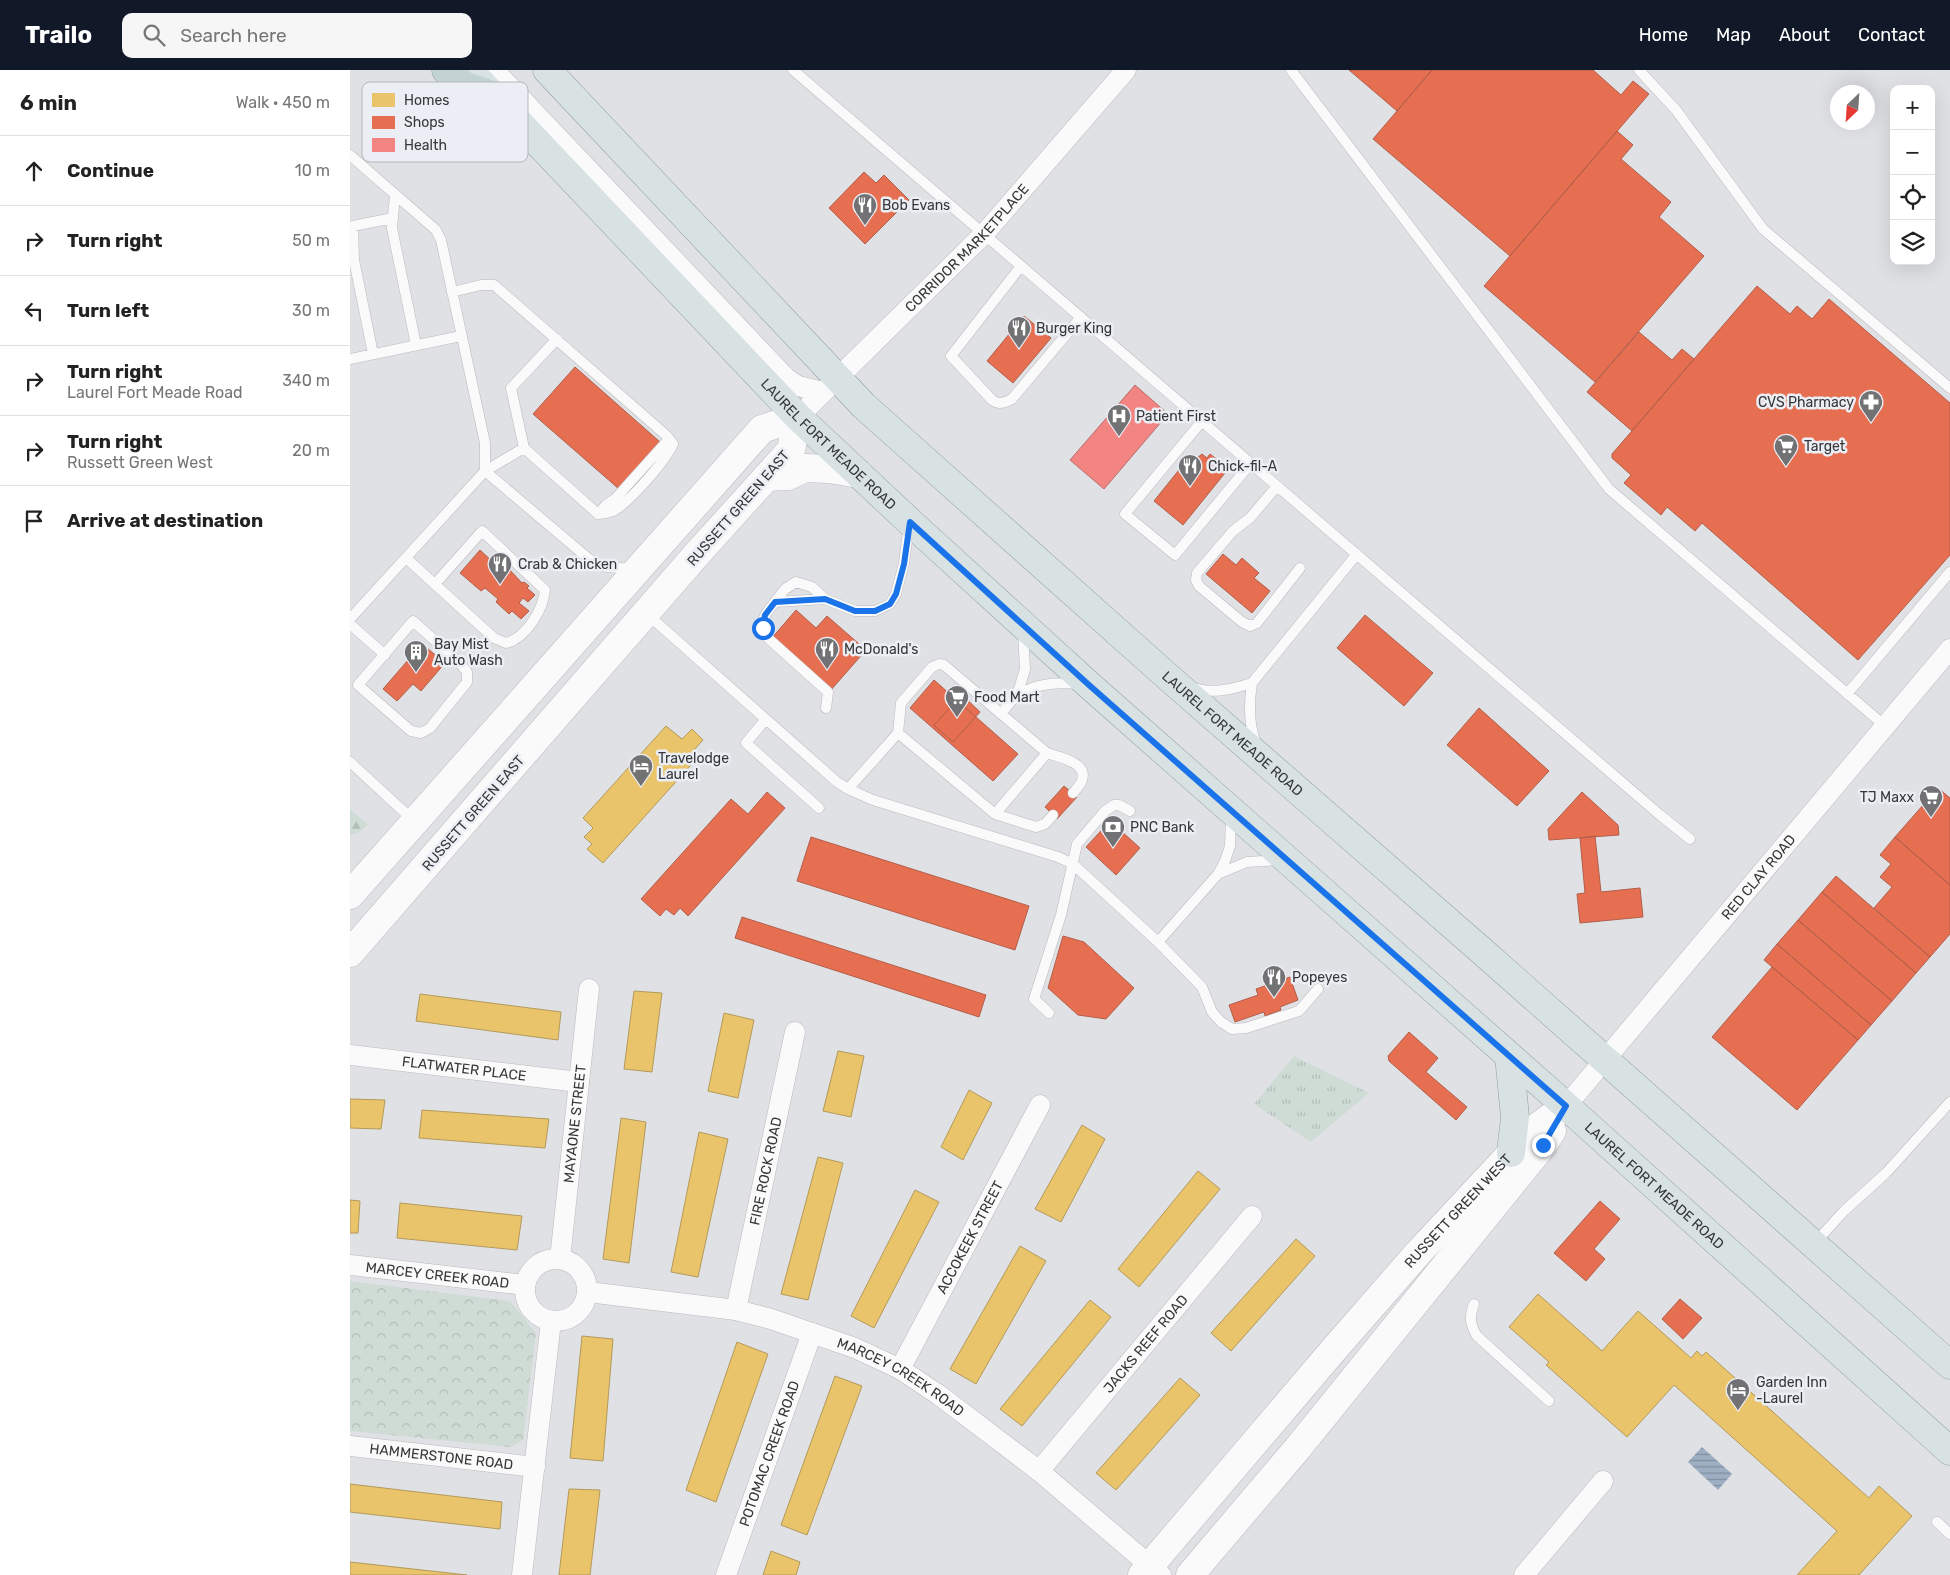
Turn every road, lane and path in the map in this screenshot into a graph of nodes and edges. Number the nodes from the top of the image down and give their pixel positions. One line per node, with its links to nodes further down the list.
1 (446, 70): 8 (highway)
2 (470, 70): 9 (main road, LAUREL FORT MEADE ROAD)
3 (547, 70): 24 (main road, LAUREL FORT MEADE ROAD)
4 (793, 70): 15 (lane)
5 (1126, 70): 15 (street, CORRIDOR MARKETPLACE)
6 (1291, 70): 52 (lane)
7 (1639, 70): 25 (lane)
8 (460, 82)
9 (491, 82)
10 (528, 118): 24 (street)
11 (528, 121): 26 (main road, LAUREL FORT MEADE ROAD)
12 (350, 155): 13 (lane)
13 (395, 195): 14 (lane); 17 (lane)
14 (393, 218): 21 (lane); 22 (lane)
15 (984, 234): 16 (lane); 24 (street, CORRIDOR MARKETPLACE)
16 (1021, 266): 18 (lane); 18 (lane)
17 (452, 292): 19 (lane); 20 (lane)
18 (1081, 318): 27 (lane)
19 (461, 336): 21 (lane); 30 (lane)
20 (557, 339): 28 (lane); 28 (lane)
21 (416, 345): 22 (lane)
22 (373, 354): 23 (lane)
23 (350, 359)
24 (830, 385): 26 (street, CORRIDOR MARKETPLACE); 49 (main road, LAUREL FORT MEADE ROAD)
25 (1950, 388)
26 (798, 417): 31 (main road, LAUREL FORT MEADE ROAD); 32 (street, RUSSETT GREEN EAST); 38 (street)
27 (1202, 421): 29 (lane); 29 (lane)
28 (524, 448): 30 (lane)
29 (1250, 463): 33 (lane)
30 (485, 471): 36 (lane); 38 (lane)
31 (859, 474): 32 (street); 34 (main road, LAUREL FORT MEADE ROAD)
32 (767, 477): 43 (street, RUSSETT GREEN EAST)
33 (1277, 486): 35 (lane); 37 (lane)
34 (910, 522): 41 (lane); 46 (main road, LAUREL FORT MEADE ROAD)
35 (1357, 554): 50 (lane); 70 (lane)
36 (406, 558): 40 (lane); 44 (lane)
37 (1300, 568)
38 (638, 570): 69 (street)
39 (1950, 572): 52 (lane)
40 (435, 584): 40 (lane)
41 (825, 599): 42 (lane); 42 (lane)
42 (775, 602): 54 (lane)
43 (646, 614): 56 (lane); 76 (street, RUSSETT GREEN EAST)
44 (350, 619)
45 (350, 624): 48 (lane)
46 (1023, 626): 51 (main road, LAUREL FORT MEADE ROAD); 53 (lane)
47 (1950, 648): 57 (street, RED CLAY ROAD)
48 (385, 655): 48 (lane)
49 (1168, 677): 50 (lane); 61 (main road, LAUREL FORT MEADE ROAD)
50 (1252, 683): 61 (lane)
51 (1089, 685): 53 (lane); 65 (main road, LAUREL FORT MEADE ROAD)
52 (1847, 694): 57 (lane)
53 (1016, 696): 55 (lane)
54 (826, 708)
55 (1002, 714): 58 (lane); 59 (lane)
56 (766, 719): 62 (lane); 64 (lane)
57 (1885, 726): 83 (street, RED CLAY ROAD)
58 (898, 733): 62 (lane); 67 (lane)
59 (1047, 753): 63 (lane); 67 (lane)
60 (350, 762): 69 (lane)
61 (1266, 762): 83 (main road, LAUREL FORT MEADE ROAD)
62 (848, 789): 72 (lane)
63 (1072, 793)
64 (819, 808)
65 (1231, 809): 71 (main road, LAUREL FORT MEADE ROAD); 73 (lane)
66 (1130, 811): 72 (lane)
67 (995, 814): 68 (lane)
68 (1053, 815)
69 (415, 822): 74 (street)
70 (1690, 839)
71 (1288, 860): 73 (lane); 82 (main road, LAUREL FORT MEADE ROAD)
72 (1073, 864): 75 (lane); 79 (lane)
73 (1218, 874): 75 (lane)
74 (350, 896)
75 (1158, 942): 78 (lane)
76 (350, 954)
77 (589, 989): 84 (street, MAYAONE STREET)
78 (1318, 989)
79 (1049, 1013)
80 (795, 1032): 96 (street, FIRE ROCK ROAD)
81 (350, 1054): 84 (street, FLATWATER PLACE)
82 (1509, 1056): 87 (main road, LAUREL FORT MEADE ROAD); 88 (main road)
83 (1605, 1059): 87 (street, RED CLAY ROAD); 90 (main road, LAUREL FORT MEADE ROAD)
84 (579, 1082): 91 (street, MAYAONE STREET)
85 (1950, 1102): 90 (lane)
86 (1040, 1105): 100 (street, ACCOKEEK STREET)
87 (1566, 1106): 88 (street, RUSSETT GREEN WEST); 103 (main road, LAUREL FORT MEADE ROAD); 112 (street, RUSSETT GREEN WEST)
88 (1512, 1153): 109 (street, RUSSETT GREEN WEST)
89 (1252, 1216): 105 (street, JACKS REEF ROAD)
90 (1814, 1244): 99 (main road, LAUREL FORT MEADE ROAD)
91 (560, 1259): 93 (street); 94 (street)
92 (350, 1265): 93 (street, MARCEY CREEK ROAD)
93 (525, 1285): 97 (street)
94 (588, 1292): 96 (street, MARCEY CREEK ROAD); 97 (street)
95 (1474, 1304): 101 (lane)
96 (736, 1310): 98 (street, MARCEY CREEK ROAD)
97 (551, 1321): 104 (street)
98 (812, 1333): 100 (street, MARCEY CREEK ROAD); 111 (street, POTOMAC CREEK ROAD)
99 (1950, 1365)
100 (900, 1370): 105 (street, MARCEY CREEK ROAD)
101 (1549, 1401)
102 (350, 1446): 104 (street, HAMMERSTONE ROAD)
103 (1950, 1451)
104 (534, 1467): 110 (street)
105 (1039, 1471): 109 (street, MARCEY CREEK ROAD)
106 (1602, 1481): 113 (street)
107 (1936, 1522): 108 (lane)
108 (1950, 1534)
109 (1151, 1572)
110 (522, 1575)
111 (726, 1575)
112 (1190, 1575)
113 (1524, 1575)

